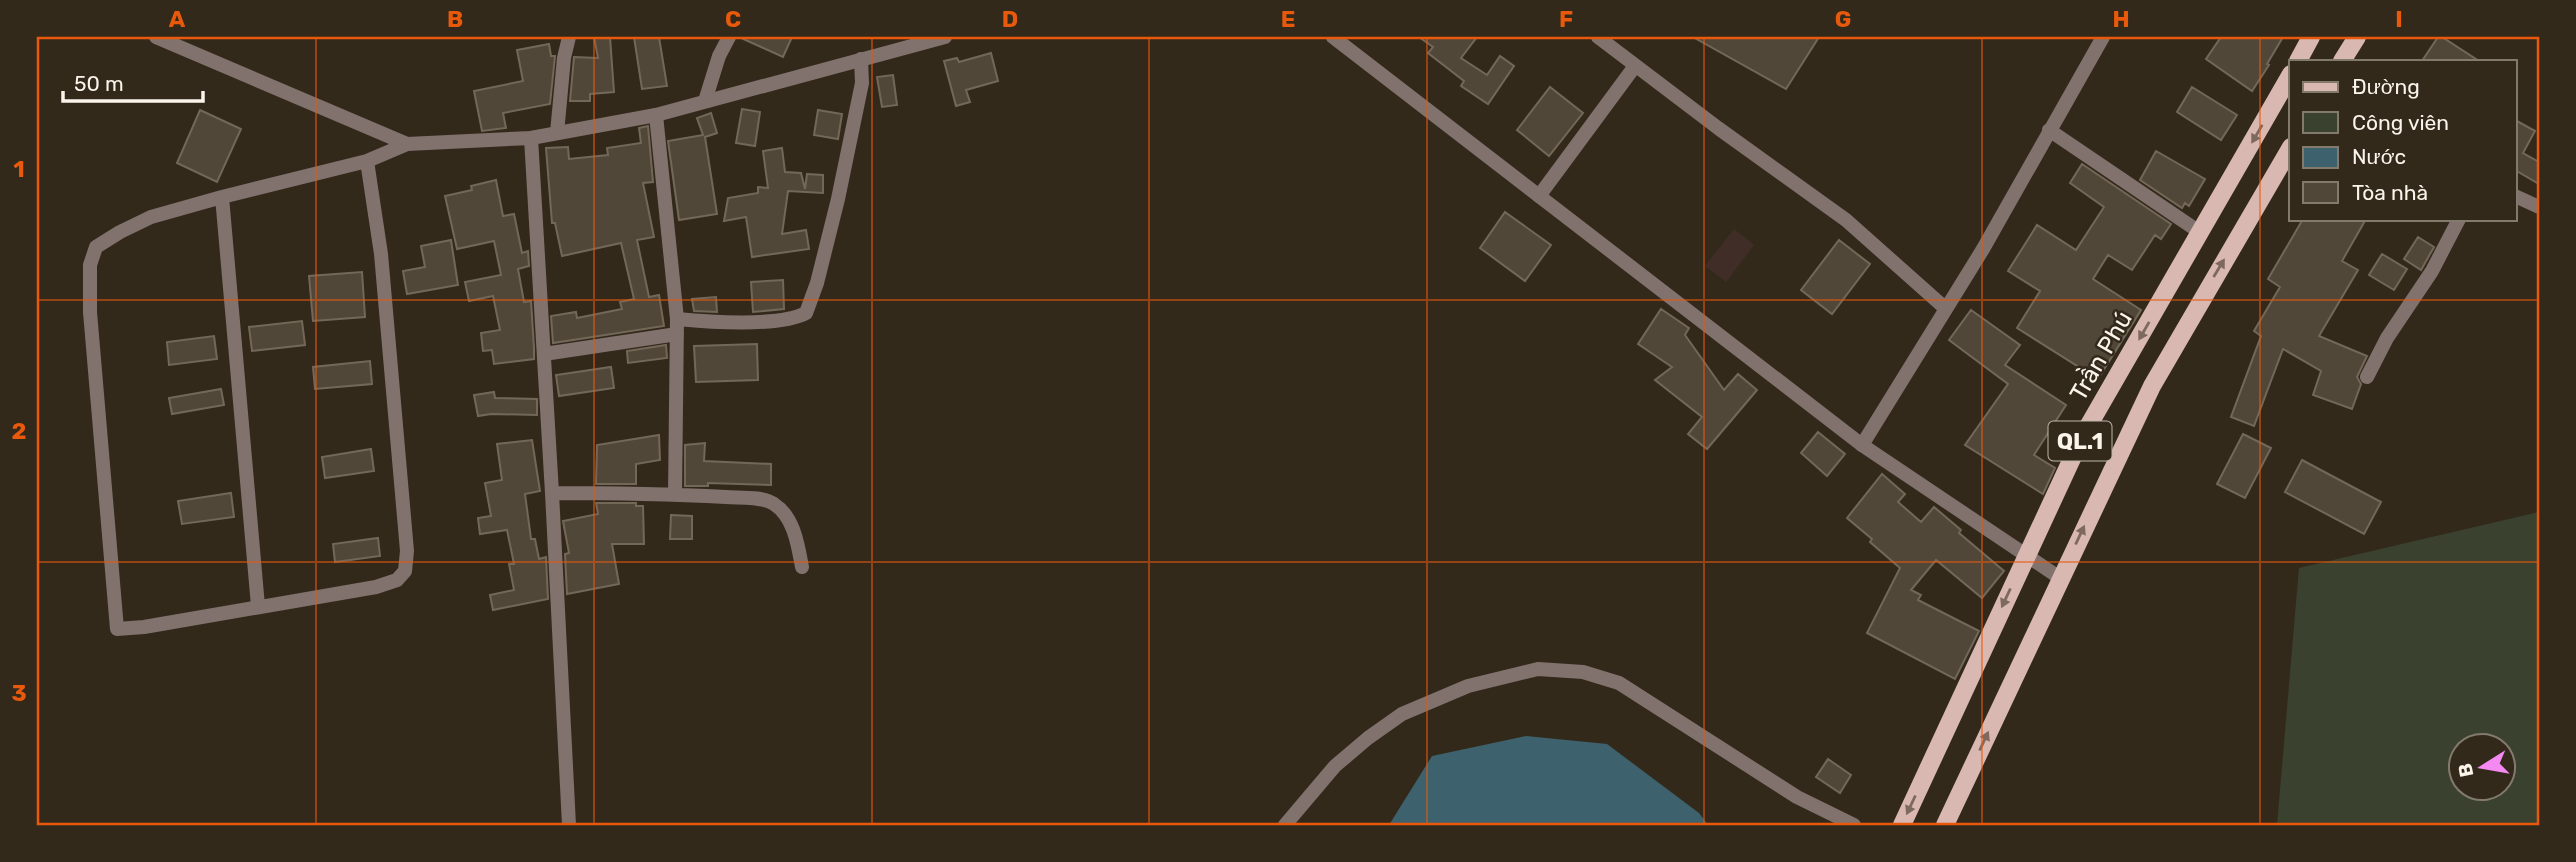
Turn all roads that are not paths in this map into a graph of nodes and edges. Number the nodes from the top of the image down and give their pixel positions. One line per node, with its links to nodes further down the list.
1 (156, 37): 20 (street)
2 (569, 37): 18 (street)
3 (729, 37): 15 (street)
4 (945, 37): 10 (street)
5 (1333, 37): 23 (street)
6 (1598, 37): 13 (street)
7 (2103, 37): 17 (street)
8 (2311, 37): 11 (main road)
9 (2357, 37): 12 (main road)
10 (861, 59): 15 (street); 30 (street)
11 (2299, 60)
12 (2343, 60)
13 (1635, 66): 23 (street); 29 (street)
14 (2289, 78): 28 (main road, Trần Phú / QL.1, one-way to 28)
15 (705, 102): 16 (street)
16 (656, 116): 18 (street); 30 (street)
17 (2049, 130): 28 (street); 29 (street)
18 (557, 134): 19 (street)
19 (531, 138): 20 (street); 31 (street)
20 (407, 144): 22 (street)
21 (2289, 150): 38 (main road, QL.1, one-way to 21)
22 (367, 161): 25 (street); 39 (street)
23 (1539, 196): 33 (street)
24 (2516, 196): 26 (street)
25 (222, 197): 39 (street); 39 (street)
26 (2539, 207)
27 (2458, 220): 32 (street)
28 (2201, 233): 36 (main road, Trần Phú / QL.1, one-way to 36)
29 (1945, 309): 33 (street)
30 (677, 327): 31 (street); 35 (street)
31 (544, 354): 34 (street)
32 (2367, 377)
33 (1862, 445): 36 (street)
34 (552, 493): 35 (street); 40 (street)
35 (675, 494): 37 (street)
36 (2026, 555): 38 (street); 43 (main road, Trần Phú / QL.1, one-way to 43)
37 (802, 567)
38 (2060, 578): 44 (main road, QL.1, one-way to 38)
39 (258, 606)
40 (569, 825)
41 (1285, 825): 42 (street)
42 (1854, 825)
43 (1902, 825)
44 (1945, 825)

